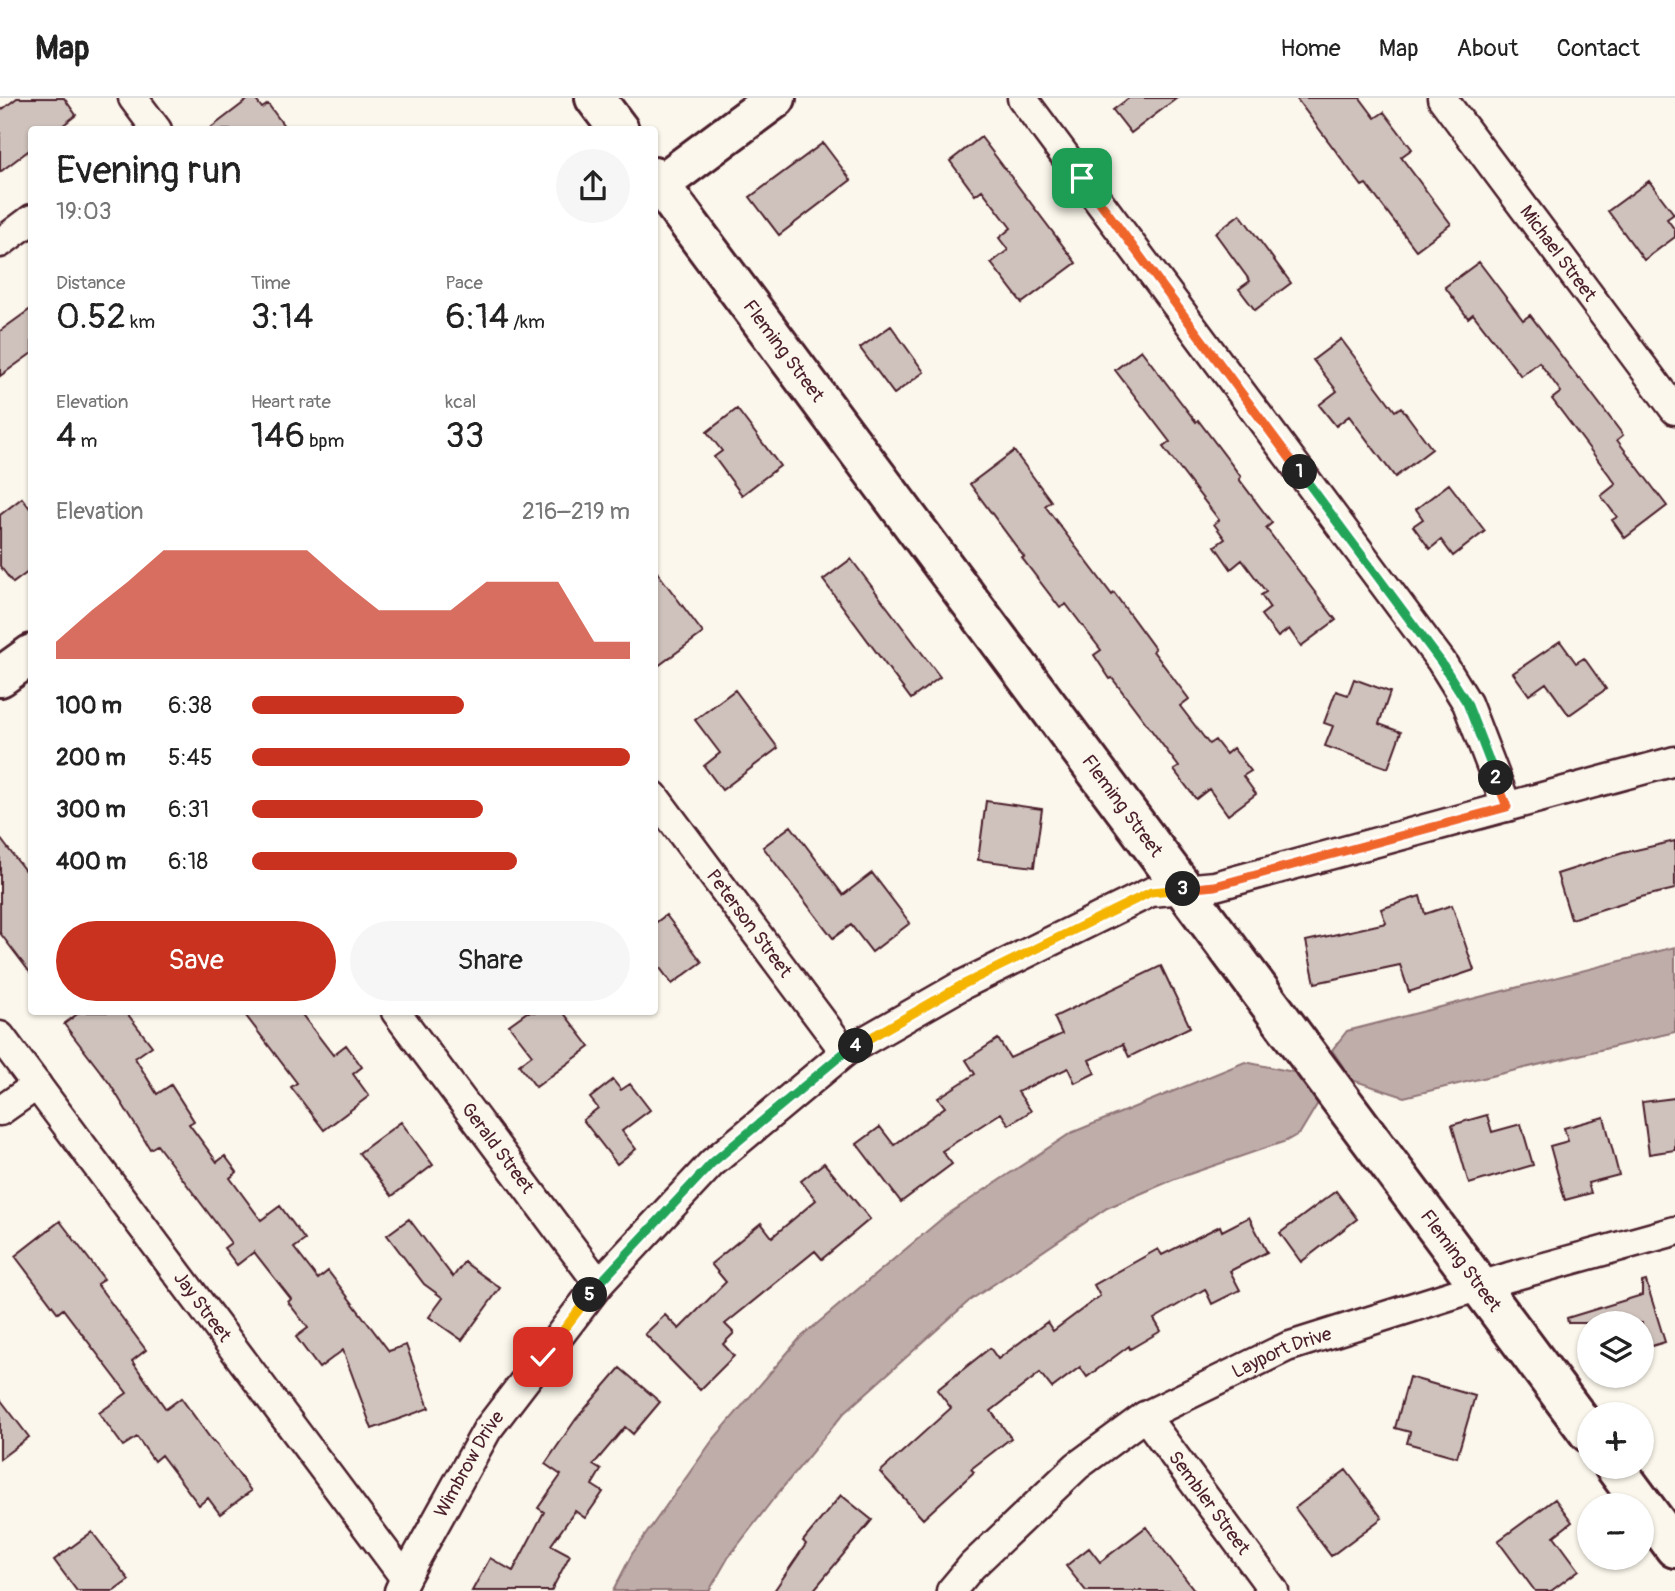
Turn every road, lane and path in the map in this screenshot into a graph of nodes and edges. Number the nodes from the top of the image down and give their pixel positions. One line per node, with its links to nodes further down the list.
1 (133, 98): 6 (street)
2 (596, 98): 7 (street)
3 (776, 98): 8 (street)
4 (1022, 98): 17 (street)
5 (1442, 98): 12 (street, Michael Street)
6 (152, 126)
7 (616, 126)
8 (658, 183)
9 (658, 187): 18 (street, Fleming Street)
10 (28, 222): 11 (street)
11 (0, 243)
12 (1675, 410)
13 (28, 657): 14 (street)
14 (0, 677)
15 (1675, 761): 17 (street, Wimbrow Drive)
16 (658, 801): 21 (street, Peterson Street)
17 (1507, 807): 18 (street, Wimbrow Drive)
18 (1185, 889): 21 (street, Wimbrow Drive); 26 (street, Fleming Street)
19 (398, 1015): 25 (street, Gerald Street)
20 (0, 1036): 22 (street, Jay Street)
21 (845, 1052): 25 (street, Wimbrow Drive)
22 (37, 1085): 23 (street); 31 (street, Jay Street)
23 (0, 1111)
24 (1675, 1231): 26 (street, Layport Drive)
25 (599, 1284): 31 (street, Wimbrow Drive)
26 (1479, 1286): 27 (street, Layport Drive); 28 (street, Fleming Street)
27 (1145, 1416): 32 (street, Layport Drive); 33 (street, Sembler Street)
28 (1577, 1417)
29 (1624, 1479): 30 (street)
30 (1675, 1548)
31 (402, 1584)
32 (951, 1591)
33 (1274, 1591)

